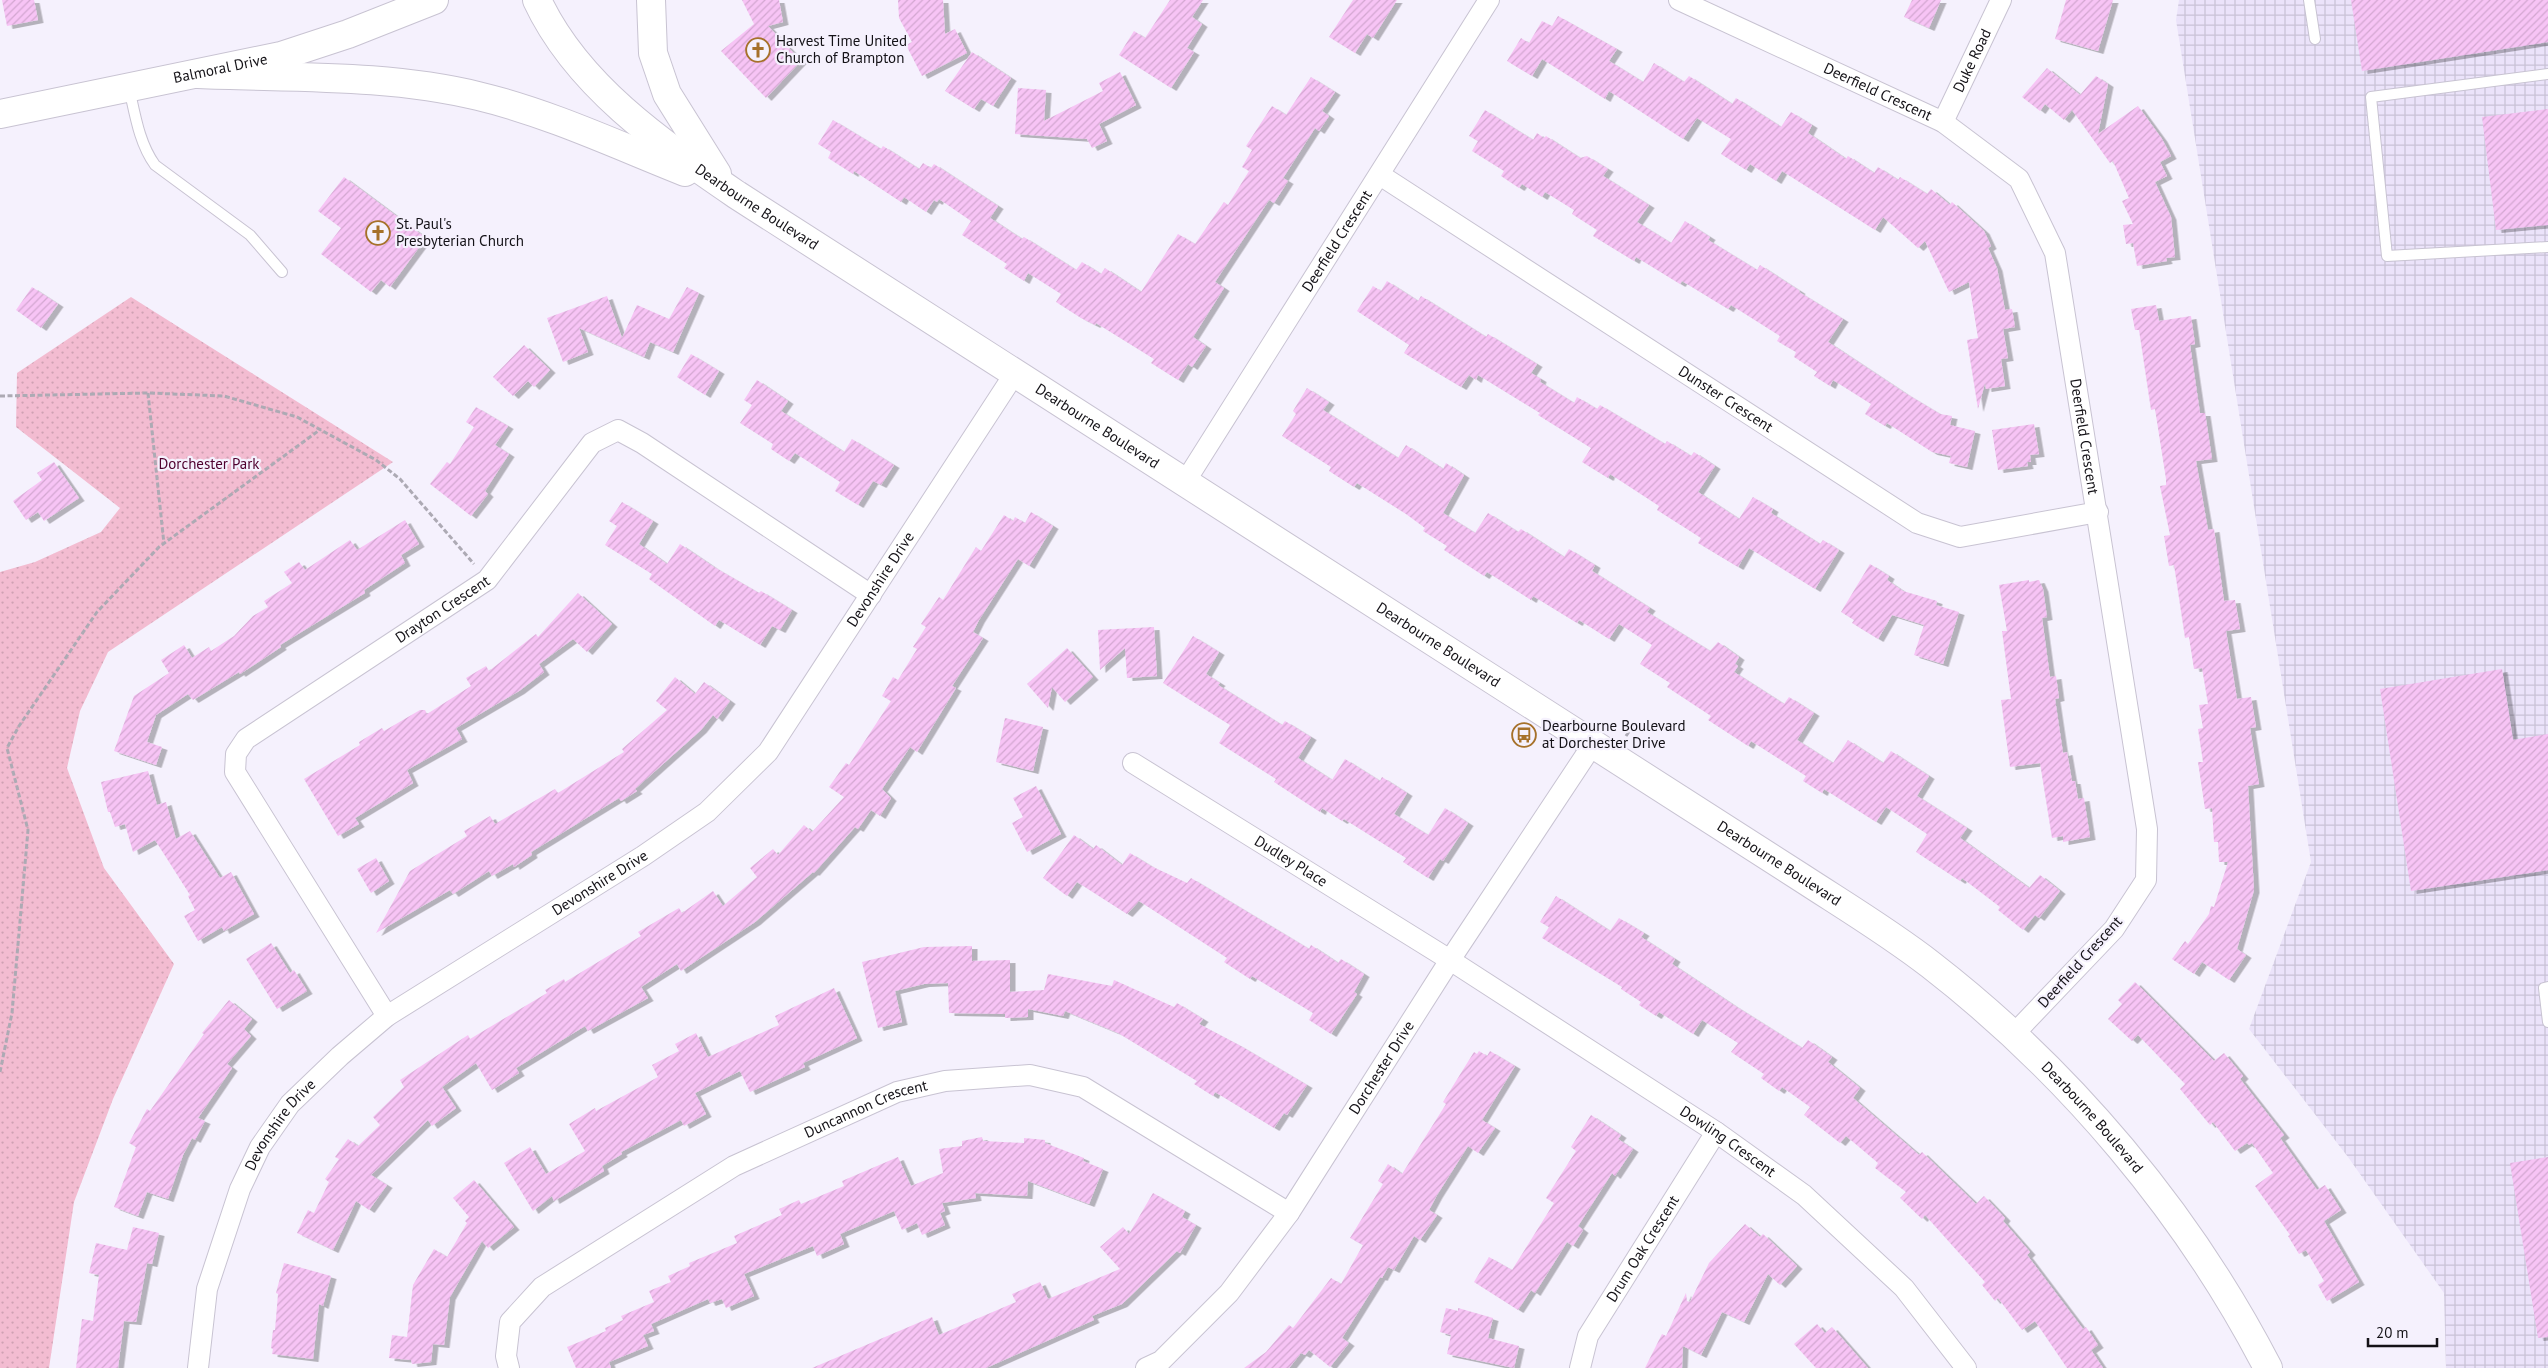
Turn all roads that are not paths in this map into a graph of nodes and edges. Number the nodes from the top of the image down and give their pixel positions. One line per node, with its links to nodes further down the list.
1 (434, 0): 9 (street, Balmoral Drive)
2 (537, 0): 15 (street, Dearbourne Boulevard)
3 (651, 0): 15 (street)
4 (1489, 0): 14 (street, Deerfield Crescent)
5 (1679, 0): 13 (street, Deerfield Crescent)
6 (2001, 0): 13 (street, Duke Road)
7 (2309, 0): 8 (lane)
8 (2315, 39)
9 (198, 74): 11 (street, Balmoral Drive); 15 (street)
10 (2548, 74): 16 (lane)
11 (129, 88): 12 (street, Balmoral Drive); 17 (lane)
12 (0, 114)
13 (1943, 122): 20 (street, Deerfield Crescent)
14 (1380, 175): 19 (street, Deerfield Crescent); 20 (street, Dunster Crescent)
15 (726, 188): 18 (street, Dearbourne Boulevard)
16 (2548, 247)
17 (282, 272)
18 (1015, 373): 19 (street, Dearbourne Boulevard); 21 (street, Devonshire Drive)
19 (1185, 482): 22 (street, Dearbourne Boulevard)
20 (2098, 512): 28 (street, Deerfield Crescent)
21 (871, 595): 26 (street, Devonshire Drive); 26 (street, Drayton Crescent)
22 (1593, 744): 24 (street, Dorchester Drive); 28 (street, Dearbourne Boulevard)
23 (1132, 763): 24 (street, Dudley Place)
24 (1450, 960): 29 (street, Dowling Crescent); 30 (street, Dorchester Drive)
25 (2548, 987): 27 (lane)
26 (387, 1016): 32 (street, Devonshire Drive)
27 (2548, 1022)
28 (2013, 1035): 36 (street, Dearbourne Boulevard)
29 (1716, 1132): 34 (street, Drum Oak Crescent); 35 (street, Dowling Crescent)
30 (1290, 1213): 31 (street, Dorchester Drive); 33 (street, Duncannon Crescent)
31 (1158, 1366)
32 (198, 1368)
33 (509, 1368)
34 (1580, 1368)
35 (1966, 1368)
36 (2268, 1368)

